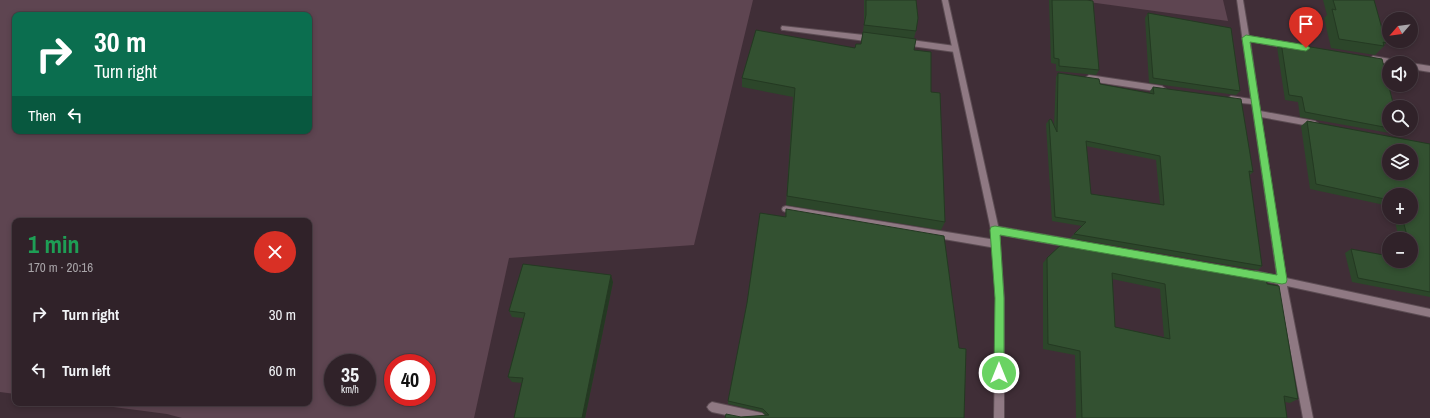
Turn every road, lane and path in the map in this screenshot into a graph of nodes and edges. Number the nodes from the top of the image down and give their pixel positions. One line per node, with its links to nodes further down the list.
1 (945, 0): 8 (street)
2 (1240, 0): 4 (street)
3 (784, 28): 5 (street)
4 (1246, 38): 7 (street); 16 (street)
5 (877, 39)
6 (893, 41): 8 (street)
7 (1301, 47)
8 (955, 48): 20 (street)
9 (1364, 58): 10 (street)
10 (1382, 61)
11 (1418, 67): 12 (street)
12 (1430, 69)
13 (1082, 77): 14 (street)
14 (1168, 90)
15 (1224, 98): 16 (street)
16 (1255, 102): 17 (street)
17 (1257, 113): 18 (street); 24 (street)
18 (1320, 125)
19 (786, 209): 21 (street)
20 (995, 230): 21 (street); 22 (street)
21 (996, 244): 28 (street)
22 (1080, 245)
23 (1243, 273): 24 (street)
24 (1282, 280): 25 (street); 29 (street)
25 (1430, 312)
26 (712, 407): 27 (street)
27 (762, 418)
28 (999, 418)
29 (1308, 418)

